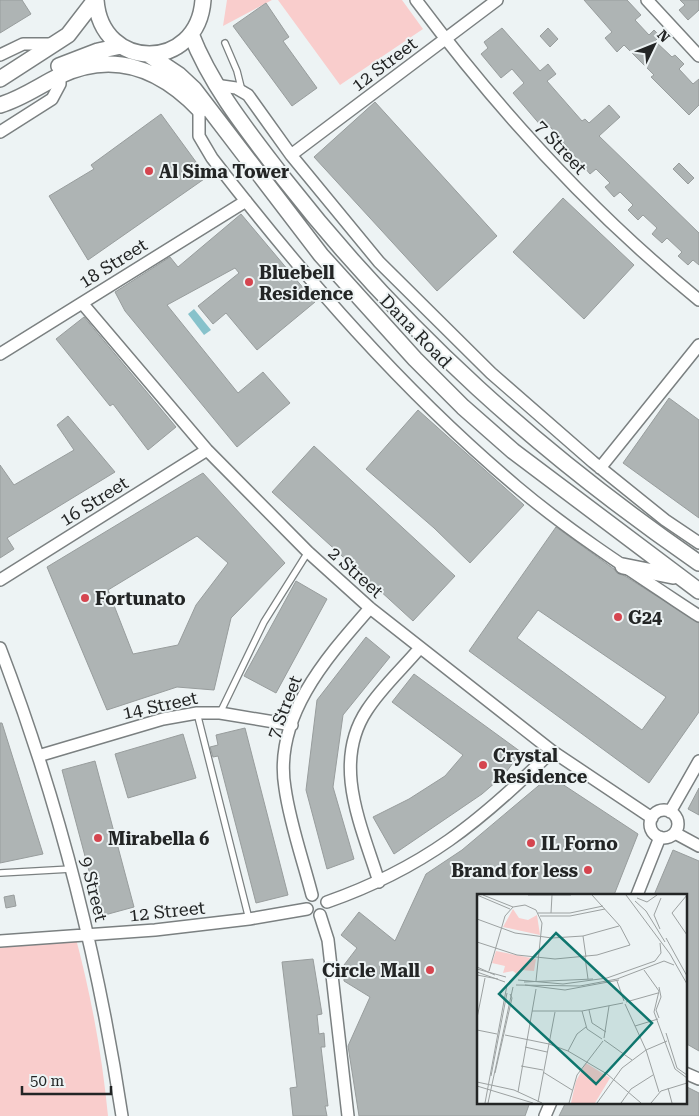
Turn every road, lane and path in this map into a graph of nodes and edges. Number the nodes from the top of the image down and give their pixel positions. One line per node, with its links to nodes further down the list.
1 (95, 0): 9 (street); 10 (street)
2 (203, 0): 6 (street)
3 (416, 0): 7 (street, 7 Street)
4 (497, 0): 7 (street, 12 Street)
5 (647, 0): 13 (street)
6 (191, 34): 11 (street); 16 (street, Dana Road)
7 (446, 40): 21 (street, 12 Street); 24 (street, 7 Street)
8 (224, 43): 17 (lane)
9 (56, 44): 12 (street); 15 (street)
10 (121, 46): 11 (street); 14 (street)
11 (149, 54): 22 (street, Dana Road)
12 (0, 55)
13 (699, 56)
14 (60, 71): 18 (street); 19 (street); 20 (street)
15 (0, 79)
16 (215, 85): 17 (street); 32 (street, Dana Road)
17 (242, 91): 21 (street)
18 (0, 104)
19 (199, 109): 22 (street); 23 (street)
20 (0, 132)
21 (291, 155): 29 (street)
22 (264, 184): 34 (street, Dana Road)
23 (246, 201): 25 (street, 18 Street); 33 (street)
24 (699, 300)
25 (82, 302): 27 (street, 18 Street); 28 (street, 2 Street)
26 (699, 345): 29 (street)
27 (0, 354)
28 (207, 450): 31 (street, 2 Street); 35 (street, 16 Street)
29 (600, 468): 30 (street)
30 (699, 543)
31 (308, 552): 37 (street, 2 Street); 43 (lane)
32 (699, 563)
33 (623, 566): 34 (street); 38 (street)
34 (679, 577): 36 (street, Dana Road)
35 (0, 580)
36 (699, 591)
37 (370, 608): 40 (street, 2 Street); 44 (street, 7 Street)
38 (699, 616)
39 (0, 648): 41 (street, 9 Street)
40 (419, 649): 45 (street, 2 Street); 55 (street)
41 (2, 661): 46 (street, 9 Street)
42 (197, 712): 43 (street, 14 Street); 46 (street, 14 Street); 61 (lane)
43 (220, 713): 44 (street, 14 Street)
44 (292, 725): 57 (street, 7 Street)
45 (552, 751): 49 (street, 2 Street); 55 (street)
46 (38, 756): 53 (street, 9 Street)
47 (699, 761): 48 (street)
48 (670, 812): 49 (street); 50 (street)
49 (652, 818): 51 (street)
50 (674, 833): 51 (street); 52 (street)
51 (660, 838): 56 (street)
52 (699, 846)
53 (70, 869): 54 (lane); 62 (street, 9 Street)
54 (0, 873)
55 (379, 882): 58 (street)
56 (637, 894)
57 (312, 895): 58 (street); 59 (street)
58 (327, 902): 60 (street)
59 (307, 909): 60 (street); 61 (street, 12 Street)
60 (320, 915): 68 (street)
61 (249, 919): 62 (street, 12 Street)
62 (88, 936): 63 (street, 12 Street); 67 (street, 9 Street)
63 (0, 941)
64 (686, 1073): 65 (street)
65 (699, 1079)
66 (550, 1104): 69 (street)
67 (122, 1116)
68 (348, 1116)
69 (545, 1116)

